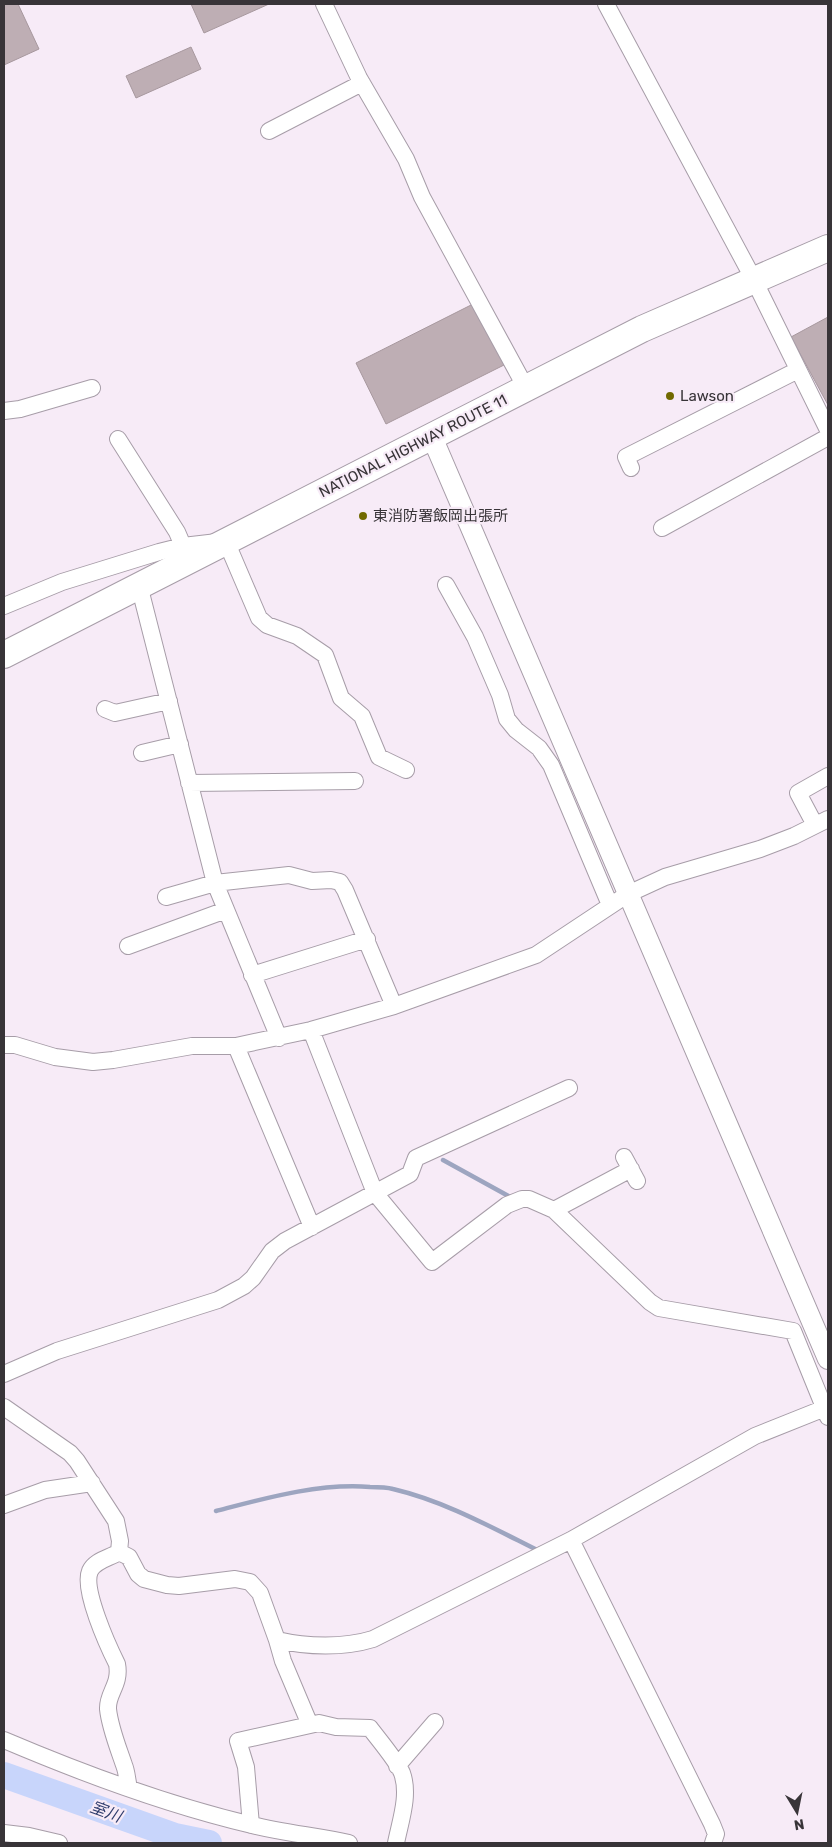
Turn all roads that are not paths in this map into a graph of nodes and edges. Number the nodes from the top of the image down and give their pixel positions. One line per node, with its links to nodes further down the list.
1 (324, 4): 3 (street)
2 (606, 4): 6 (street)
3 (362, 83): 4 (street); 9 (street)
4 (269, 131)
5 (828, 248): 6 (highway, NATIONAL HIGHWAY ROUTE 11)
6 (754, 280): 7 (street); 9 (highway, NATIONAL HIGHWAY ROUTE 11)
7 (798, 370): 11 (street); 15 (street)
8 (92, 388): 10 (street)
9 (526, 388): 12 (highway, NATIONAL HIGHWAY ROUTE 11)
10 (4, 411)
11 (828, 430)
12 (432, 437): 17 (highway, NATIONAL HIGHWAY ROUTE 11); 33 (street)
13 (828, 437): 16 (street)
14 (118, 439): 18 (street)
15 (631, 468)
16 (662, 528)
17 (226, 542): 18 (street); 20 (highway, NATIONAL HIGHWAY ROUTE 11); 27 (street)
18 (183, 546): 21 (street)
19 (446, 585): 35 (street)
20 (139, 586): 22 (highway, NATIONAL HIGHWAY ROUTE 11); 23 (street)
21 (4, 606)
22 (4, 655)
23 (169, 701): 24 (street); 25 (street)
24 (105, 709)
25 (180, 744): 26 (street); 30 (street)
26 (142, 753)
27 (406, 770)
28 (828, 776): 31 (street)
29 (355, 781): 30 (street)
30 (189, 783): 32 (street)
31 (822, 822): 33 (street)
32 (215, 884): 34 (street); 36 (street); 37 (street)
33 (628, 894): 35 (street); 50 (street)
34 (166, 897)
35 (610, 904): 40 (street)
36 (226, 910): 38 (street); 39 (street)
37 (367, 939): 39 (street); 40 (street)
38 (128, 946)
39 (252, 975): 42 (street)
40 (394, 1006): 41 (street)
41 (310, 1030): 42 (street); 47 (street)
42 (278, 1038): 44 (street)
43 (4, 1045): 44 (street)
44 (236, 1046): 49 (street)
45 (569, 1088): 47 (street)
46 (631, 1169): 48 (street)
47 (375, 1193): 48 (street); 49 (street)
48 (554, 1210): 52 (street)
49 (312, 1227): 51 (street)
50 (828, 1359)
51 (4, 1374)
52 (821, 1379): 54 (street)
53 (4, 1406): 55 (street)
54 (826, 1413): 57 (street)
55 (92, 1483): 56 (street); 58 (street)
56 (4, 1505)
57 (571, 1540): 59 (street); 71 (street)
58 (119, 1552): 59 (street); 64 (street)
59 (277, 1640): 61 (street)
60 (435, 1722): 63 (street)
61 (310, 1725): 63 (street); 65 (street)
62 (4, 1740): 64 (street)
63 (397, 1766): 70 (street)
64 (129, 1788): 65 (street)
65 (251, 1825): 69 (street)
66 (4, 1833): 67 (street)
67 (31, 1840): 68 (street)
68 (59, 1843)
69 (349, 1843)
70 (396, 1843)
71 (713, 1843)

